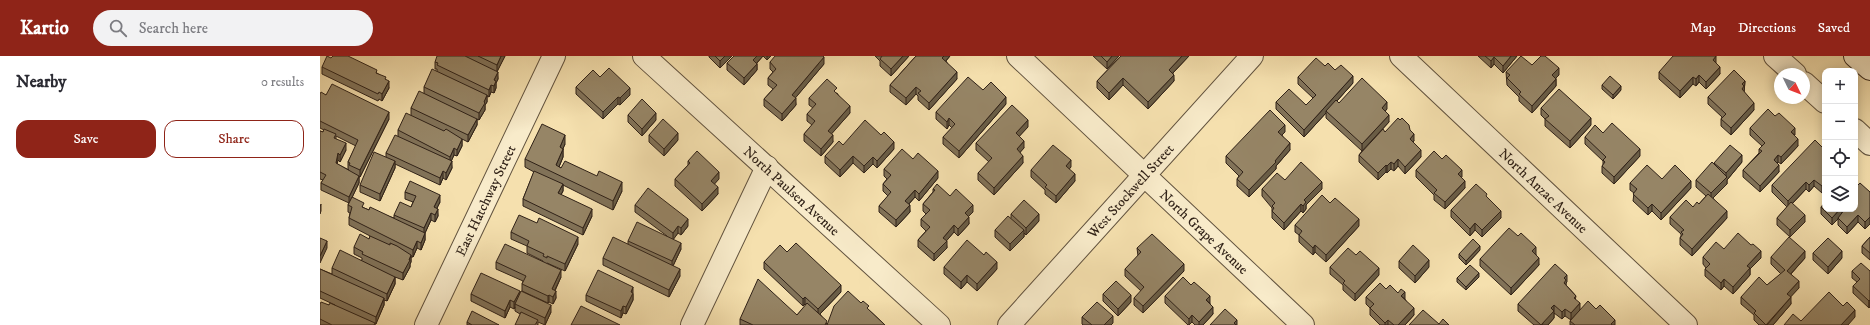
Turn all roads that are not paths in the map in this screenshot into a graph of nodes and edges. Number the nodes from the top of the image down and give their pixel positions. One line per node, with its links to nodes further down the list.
1 (554, 56): 16 (street, East Hatchway Street)
2 (644, 56): 14 (street, North Paulsen Avenue)
3 (1018, 56): 15 (street, North Grape Avenue)
4 (1252, 56): 15 (street, West Stockwell Street)
5 (1401, 56): 21 (street, North Anzac Avenue)
6 (1775, 56): 8 (street)
7 (1855, 56): 9 (street)
8 (1788, 68)
9 (1870, 70)
10 (1810, 88): 11 (street)
11 (1822, 99)
12 (1858, 133): 13 (street)
13 (1870, 144)
14 (767, 167): 17 (street); 18 (street, North Paulsen Avenue)
15 (1143, 176): 19 (street, West Stockwell Street); 20 (street, North Grape Avenue)
16 (426, 325)
17 (692, 325)
18 (939, 325)
19 (1009, 325)
20 (1303, 325)
21 (1686, 325)

